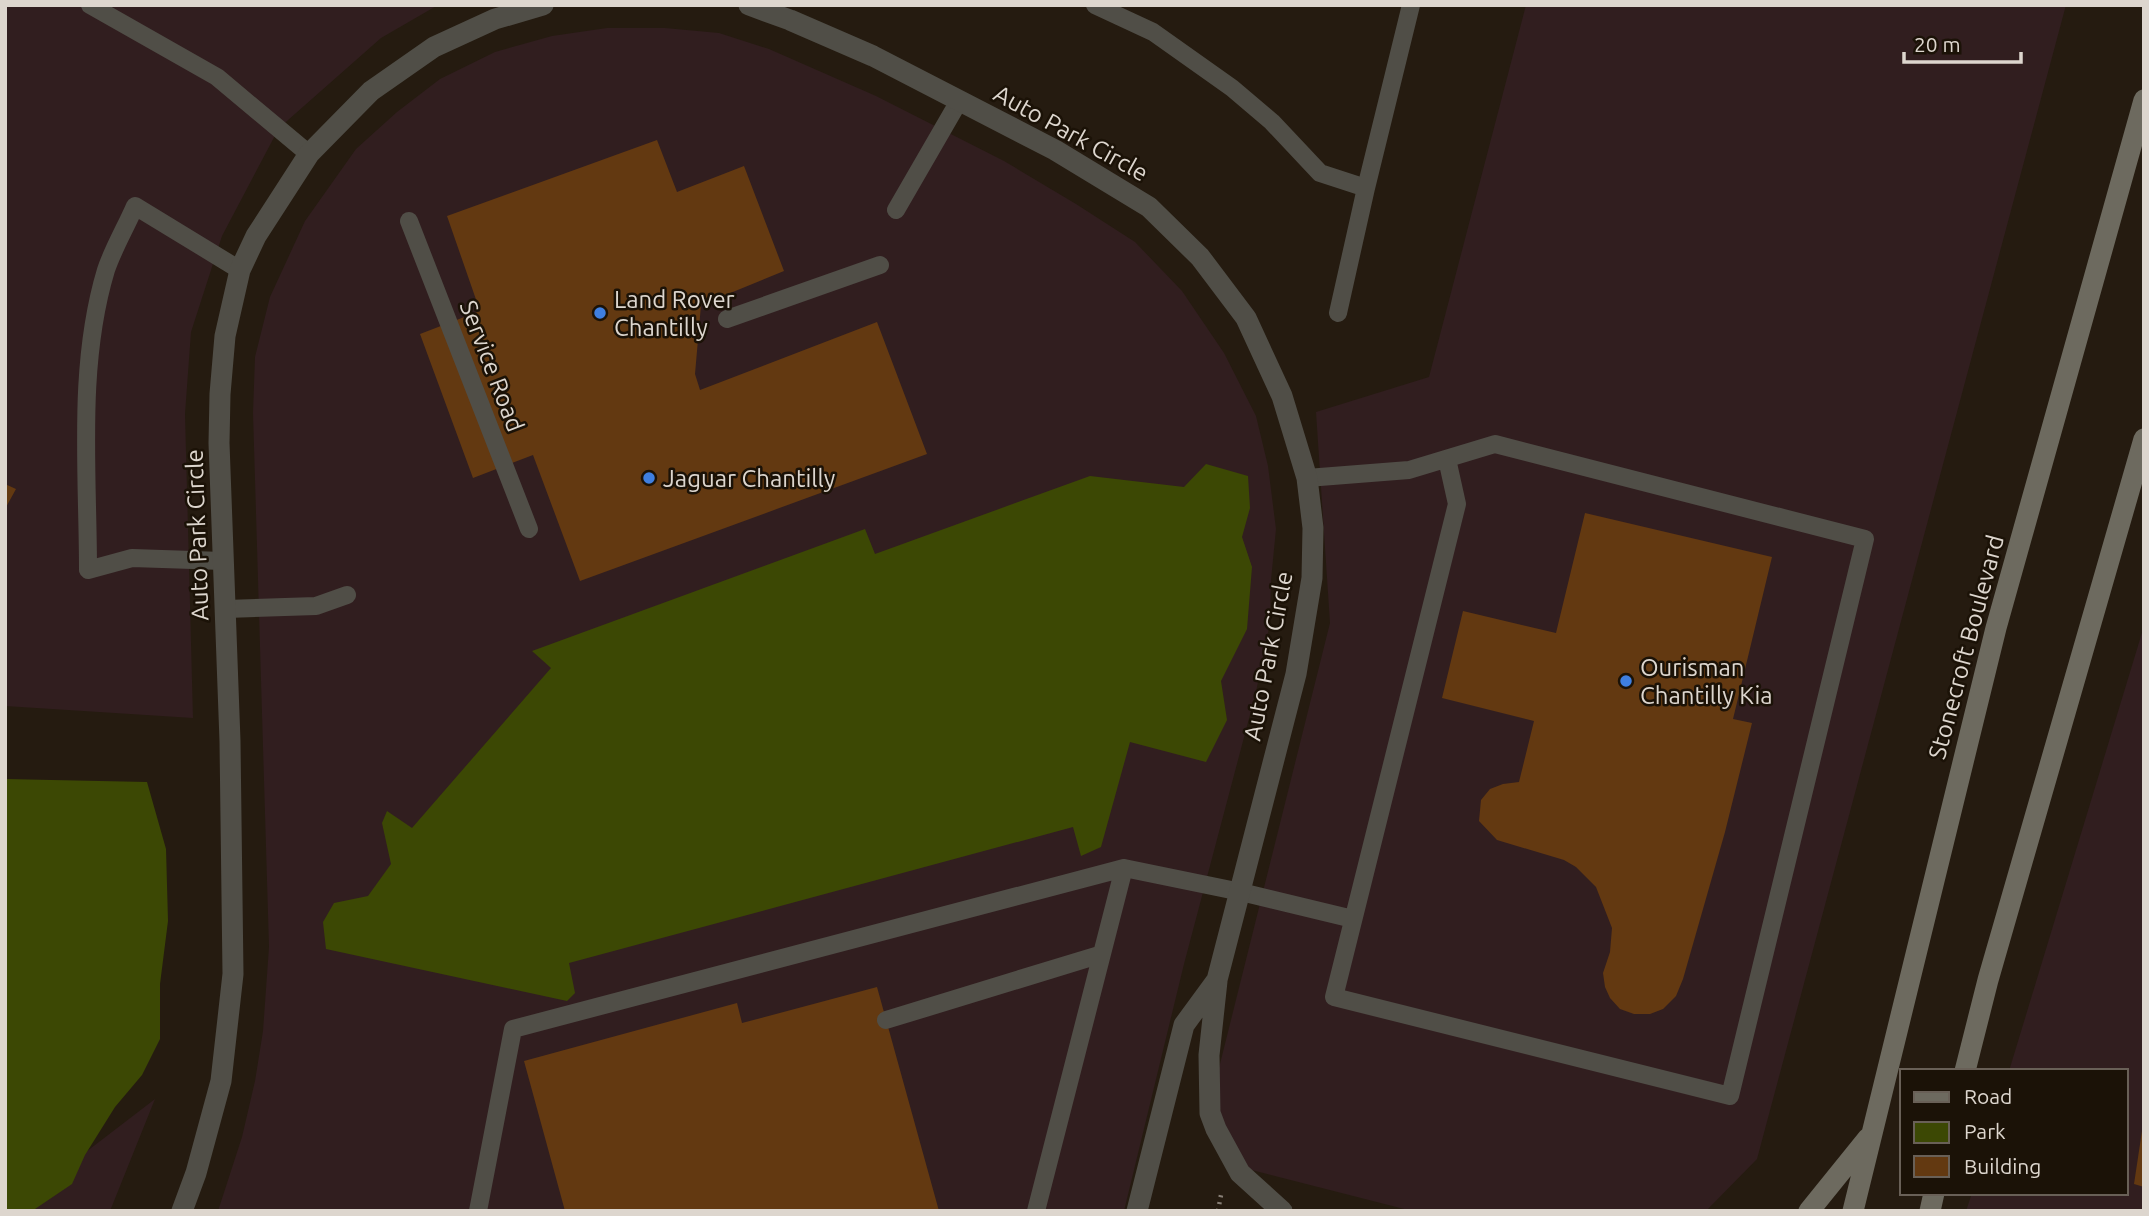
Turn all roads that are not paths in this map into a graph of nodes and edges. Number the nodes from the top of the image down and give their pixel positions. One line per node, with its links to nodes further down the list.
1 (90, 5): 6 (lane)
2 (543, 5): 9 (street, Auto Park Circle)
3 (749, 5): 7 (street, Auto Park Circle)
4 (1095, 5): 10 (lane)
5 (1410, 5): 10 (lane)
6 (116, 12): 9 (lane)
7 (959, 100): 11 (lane); 19 (street, Auto Park Circle)
8 (2144, 100): 31 (main road, Stonecroft Boulevard)
9 (309, 154): 14 (street, Auto Park Circle)
10 (1366, 188): 15 (lane)
11 (896, 210)
12 (409, 221): 20 (lane, Service Road)
13 (880, 265): 16 (lane)
14 (240, 270): 21 (street, Auto Park Circle); 21 (lane)
15 (1338, 313)
16 (727, 319)
17 (2144, 439): 30 (main road)
18 (1447, 459): 19 (lane); 26 (lane); 26 (lane)
19 (1307, 478): 25 (street, Auto Park Circle)
20 (529, 529)
21 (223, 561): 23 (street, Auto Park Circle)
22 (347, 595): 23 (lane)
23 (226, 609): 32 (street, Auto Park Circle)
24 (1124, 868): 25 (lane); 27 (lane); 33 (lane)
25 (1241, 891): 26 (lane); 28 (street, Auto Park Circle)
26 (1353, 919)
27 (1102, 954): 29 (lane); 34 (lane)
28 (1217, 980): 35 (street, Auto Park Circle); 36 (street)
29 (886, 1020)
30 (1966, 1069)
31 (1872, 1133): 37 (main road); 38 (main road, Stonecroft Boulevard)
32 (181, 1211)
33 (478, 1211)
34 (1036, 1211)
35 (1137, 1211)
36 (1282, 1211)
37 (1809, 1211)
38 (1853, 1211)

